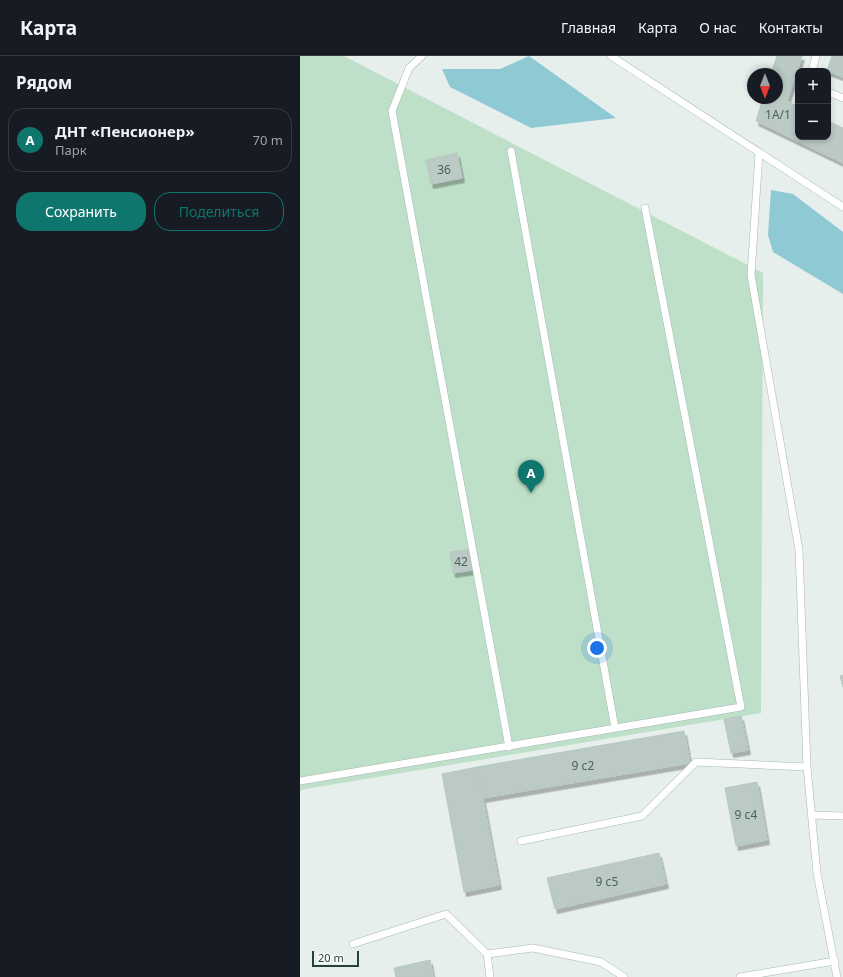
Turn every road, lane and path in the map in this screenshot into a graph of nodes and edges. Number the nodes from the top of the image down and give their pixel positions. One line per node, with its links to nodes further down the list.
1 (422, 56): 12 (lane)
2 (611, 56): 8 (lane)
3 (816, 56): 4 (lane)
4 (813, 68)
5 (831, 93): 6 (lane)
6 (843, 98)
7 (511, 151): 11 (lane)
8 (759, 153): 9 (lane); 13 (lane)
9 (843, 207)
10 (645, 208): 11 (lane)
11 (615, 728): 12 (lane)
12 (509, 747): 14 (lane)
13 (807, 767): 15 (lane); 17 (lane)
14 (300, 781)
15 (812, 815): 16 (lane); 20 (lane)
16 (843, 816)
17 (521, 841)
18 (353, 944): 19 (lane)
19 (487, 954): 21 (lane); 22 (lane)
20 (834, 961): 23 (lane); 24 (lane)
21 (490, 977)
22 (624, 977)
23 (740, 977)
24 (837, 977)

